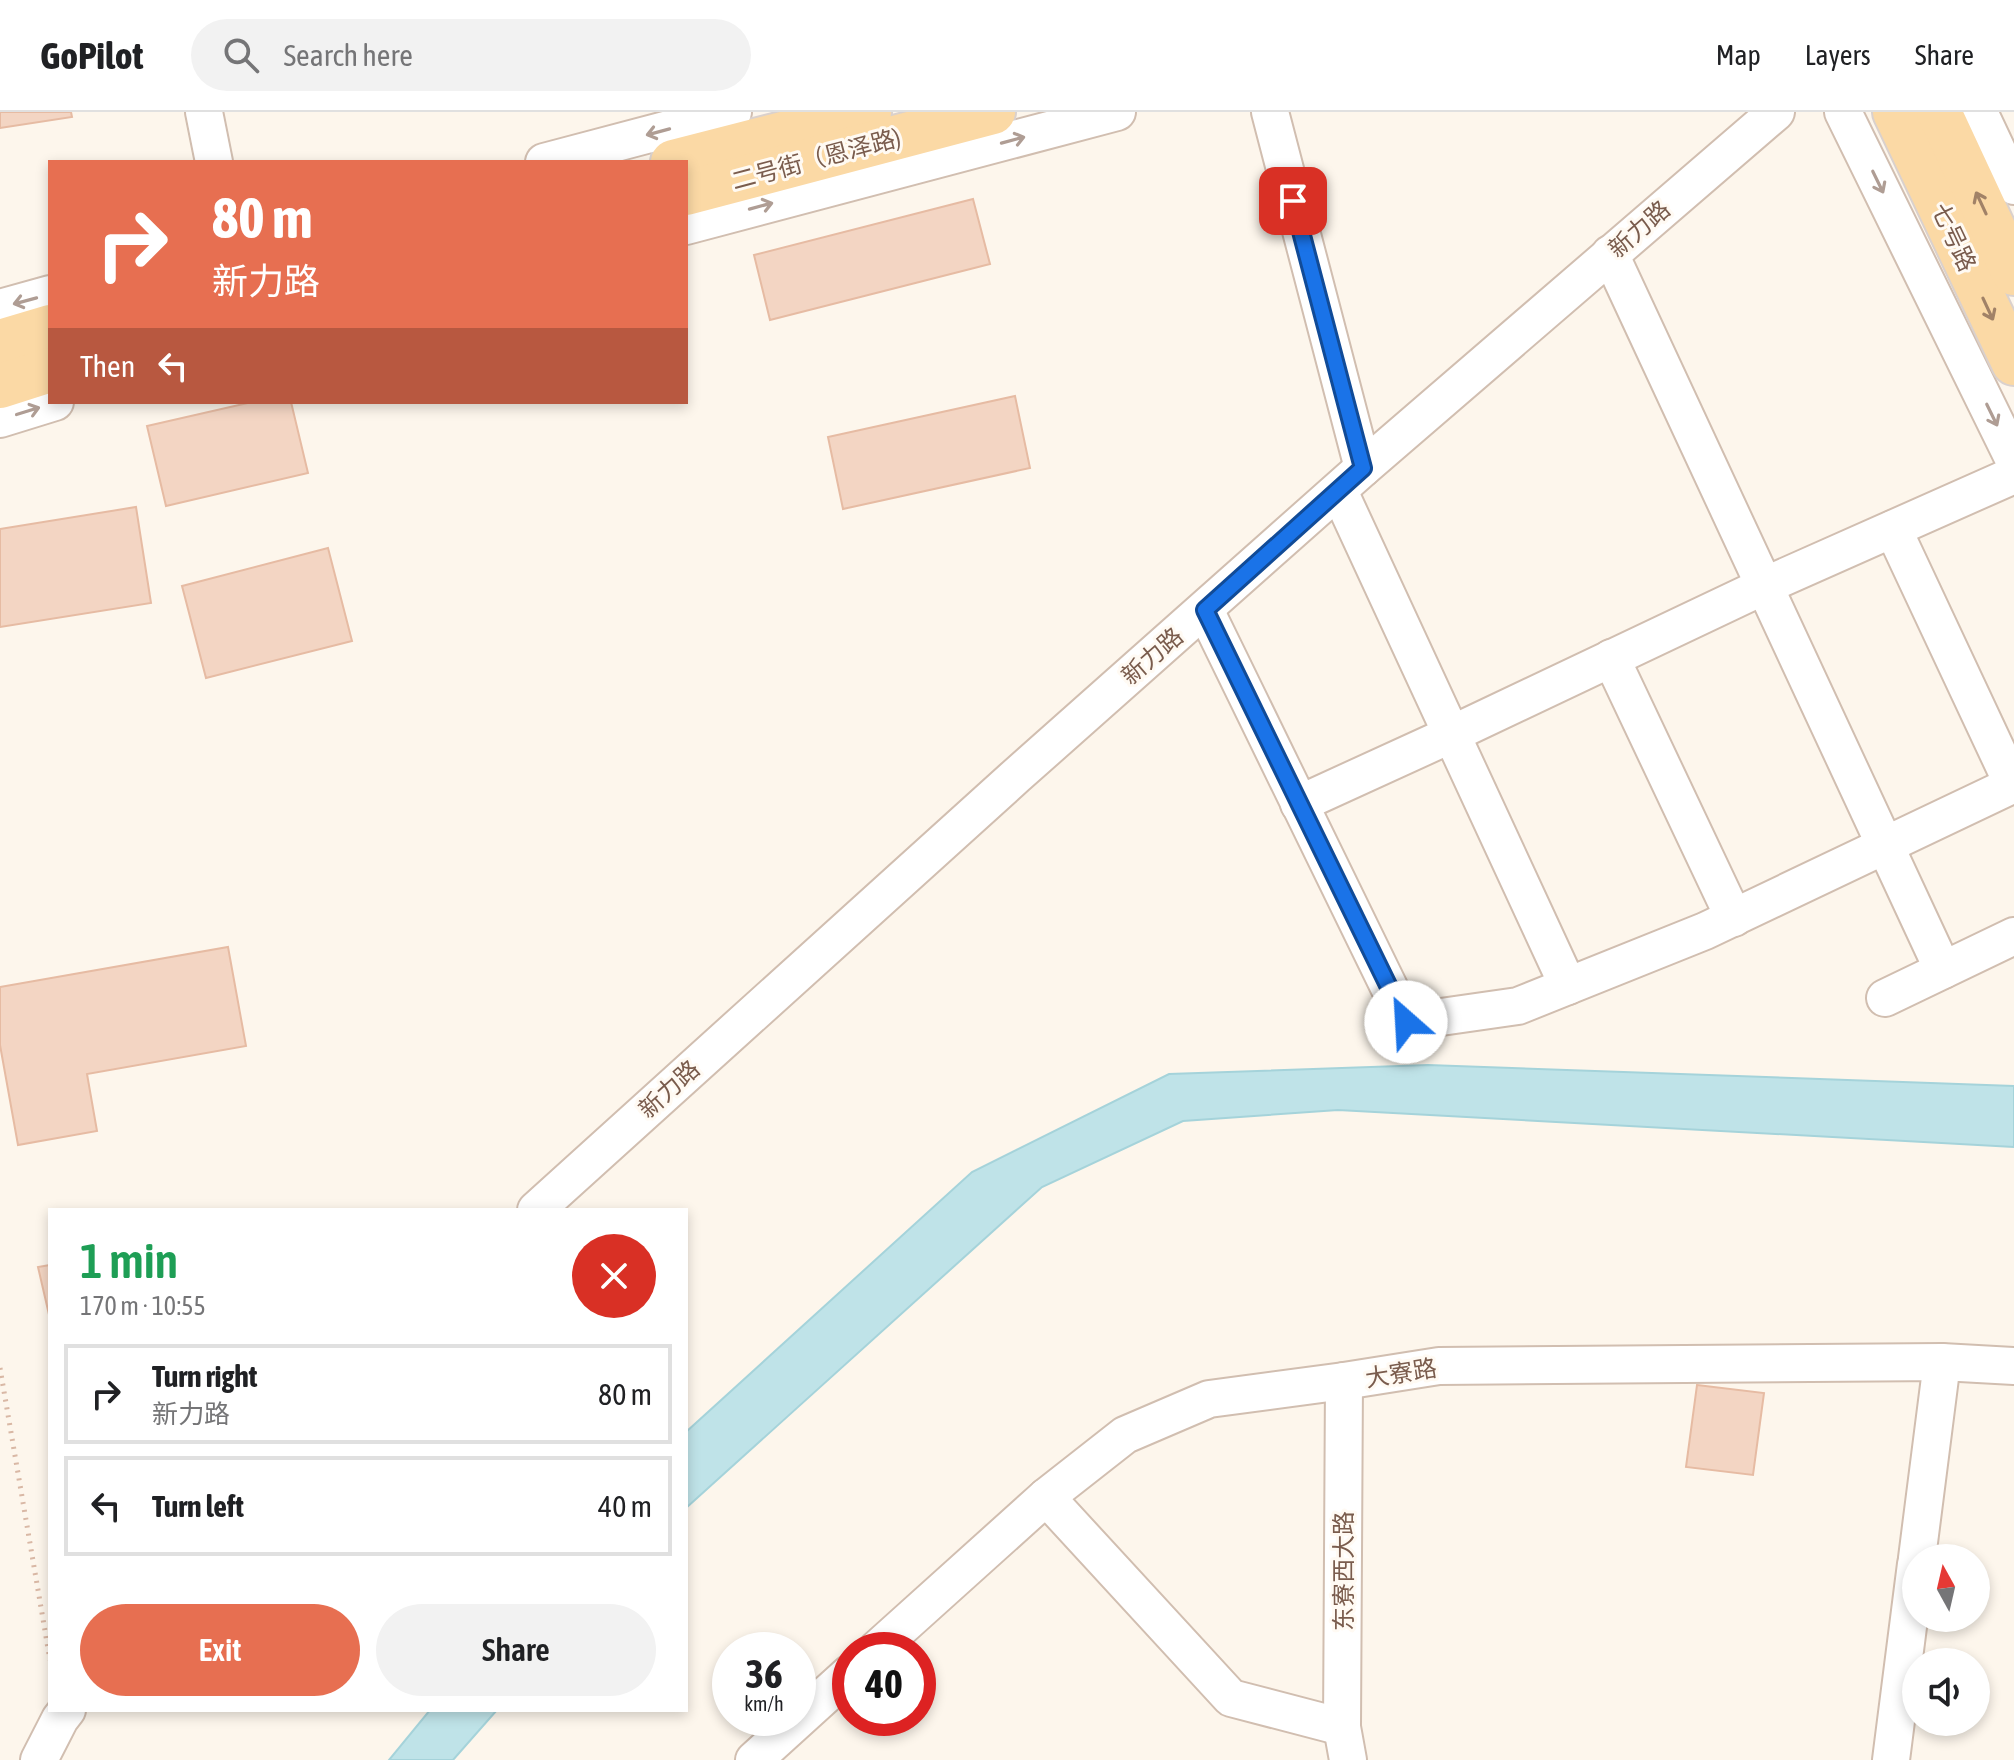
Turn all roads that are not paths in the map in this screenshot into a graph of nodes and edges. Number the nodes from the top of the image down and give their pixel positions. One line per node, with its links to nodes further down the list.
1 (204, 112): 12 (street)
2 (733, 112): 13 (street, one-way to 13)
3 (869, 112): 14 (main road, 二号街（恩泽路))
4 (993, 112): 16 (main road, 二号街（恩泽路))
5 (1117, 112): 17 (street, one-way to 5)
6 (1270, 112): 31 (street)
7 (1776, 112): 18 (street, 新力路)
8 (1843, 112): 29 (street, one-way to 29)
9 (1895, 112): 24 (main road, 七号路, one-way to 24)
10 (1939, 112): 19 (main road, 七号路, one-way to 10)
11 (1979, 112): 15 (street)
12 (214, 160)
13 (552, 160)
14 (681, 160)
15 (2014, 186)
16 (688, 192)
17 (688, 225)
18 (1610, 254): 31 (street, 新力路); 33 (street)
19 (2014, 273)
20 (48, 295): 21 (street, one-way to 21)
21 (0, 308)
22 (48, 328): 23 (main road)
23 (0, 342)
24 (2014, 363)
25 (48, 371): 26 (main road)
26 (0, 386)
27 (49, 404): 28 (street, one-way to 27)
28 (0, 419)
29 (2014, 460)
30 (2014, 475): 32 (street)
31 (1351, 479): 34 (street, 新力路); 36 (street)
32 (1893, 529): 33 (street); 37 (street)
33 (1764, 586): 35 (street); 39 (street)
34 (1205, 610): 38 (street); 45 (street, 新力路)
35 (1611, 658): 36 (street); 40 (street)
36 (1452, 734): 38 (street); 43 (street)
37 (2014, 785): 39 (street)
38 (1299, 804): 43 (street)
39 (1884, 846): 40 (street); 42 (street)
40 (1734, 918): 43 (street)
41 (2014, 936): 42 (street)
42 (1943, 970): 44 (street)
43 (1568, 986)
44 (1885, 998)
45 (538, 1208)
46 (1942, 1362): 47 (street, 大寮路); 48 (street, 大寮路); 50 (street)
47 (2014, 1366)
48 (1344, 1381): 49 (street, 大寮路); 55 (street, 东寮西大路)
49 (1046, 1497): 51 (street, 大寮路); 55 (street)
50 (1918, 1544)
51 (896, 1632)
52 (1907, 1632): 58 (street)
53 (832, 1689): 57 (street)
54 (65, 1712): 56 (street)
55 (1345, 1744)
56 (39, 1760)
57 (754, 1760)
58 (1891, 1760)

